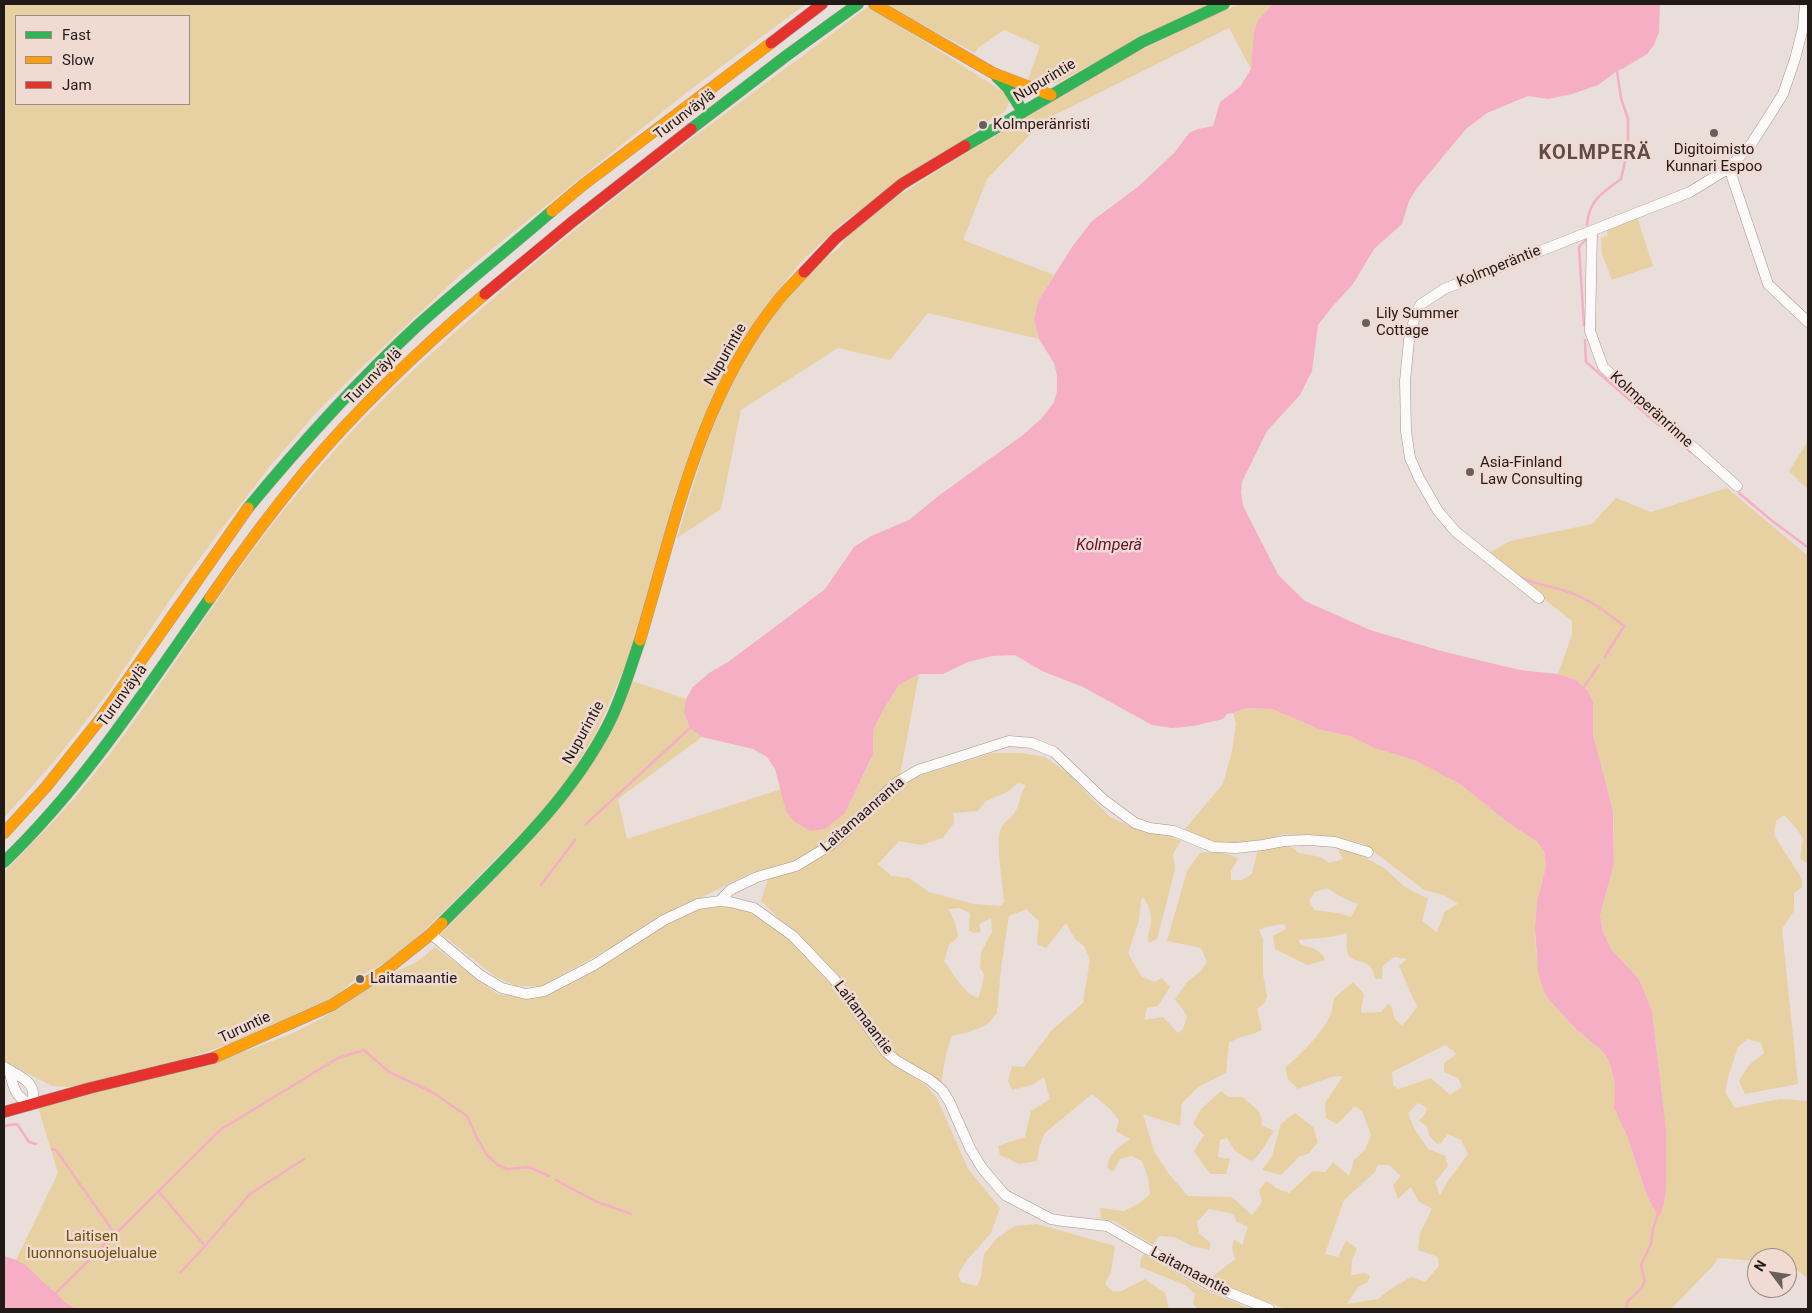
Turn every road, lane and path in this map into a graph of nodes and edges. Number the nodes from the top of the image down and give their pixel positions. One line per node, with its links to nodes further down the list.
1 (822, 4): 14 (main road, Turunväylä)
2 (858, 4): 16 (main road, Turunväylä)
3 (874, 4): 6 (main road)
4 (1224, 4): 7 (main road, Nupurintie)
5 (1804, 4): 9 (street, Kolmperäntie)
6 (993, 73): 7 (main road); 8 (main road)
7 (1051, 95): 8 (main road, Nupurintie)
8 (1023, 112): 17 (main road, Nupurintie)
9 (1729, 168): 10 (street, Kolmperäntie); 11 (street)
10 (1592, 231): 12 (street, Kolmperänrinne); 13 (street, Kolmperäntie)
11 (1808, 322)
12 (1736, 486)
13 (1539, 598)
14 (4, 833)
15 (1368, 852): 18 (street, Laitamaanranta)
16 (4, 862)
17 (465, 900): 19 (main road, Turuntie)
18 (720, 901): 19 (street, Laitamaantie); 23 (street, Laitamaantie)
19 (430, 934): 21 (main road, Turuntie)
20 (7, 1068): 21 (street); 21 (street)
21 (31, 1105): 22 (main road, Turuntie)
22 (4, 1112)
23 (1269, 1309)

